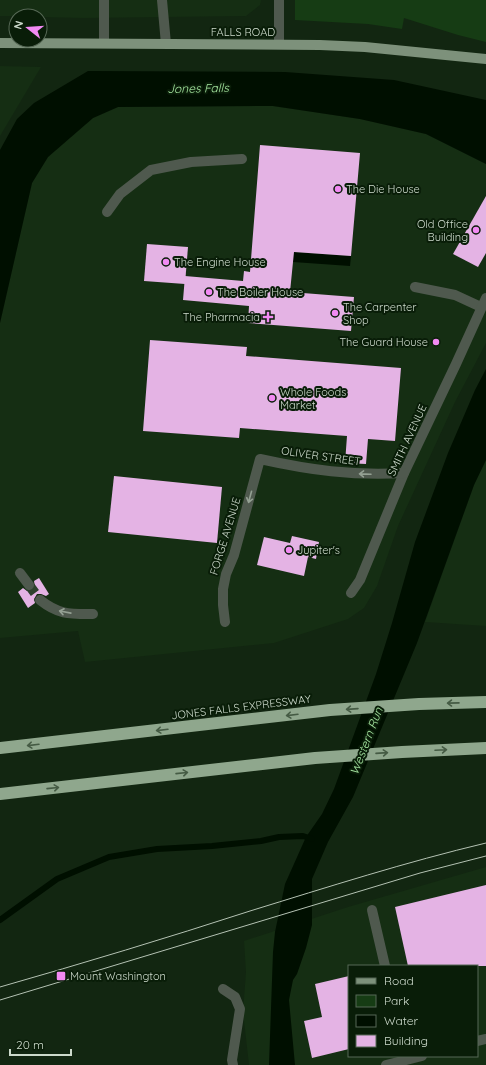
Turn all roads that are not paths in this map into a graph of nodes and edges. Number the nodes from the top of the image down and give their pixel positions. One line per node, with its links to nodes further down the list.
1 (104, 0): 5 (street)
2 (162, 0): 6 (street)
3 (279, 0): 7 (street)
4 (0, 43): 5 (main road, FALLS ROAD)
5 (104, 44): 6 (main road, FALLS ROAD)
6 (166, 44): 7 (main road, FALLS ROAD)
7 (279, 44): 8 (main road, FALLS ROAD)
8 (486, 59)
9 (242, 159): 10 (street)
10 (107, 212)
11 (415, 287): 12 (street)
12 (484, 303): 14 (street, SMITH AVENUE)
13 (260, 459): 14 (street, OLIVER STREET, one-way to 13); 20 (street, FORGE AVENUE, one-way to 20)
14 (404, 473): 17 (street, SMITH AVENUE)
15 (20, 573): 16 (street)
16 (29, 585)
17 (351, 593)
18 (40, 600): 19 (street, one-way to 18)
19 (93, 614)
20 (226, 622)
21 (486, 702): 22 (highway, JONES FALLS EXPRESSWAY, one-way to 22)
22 (0, 748)
23 (486, 748): 24 (highway, one-way to 23)
24 (0, 794)
25 (372, 910): 26 (street)
26 (385, 965)
27 (223, 989): 30 (street)
28 (418, 1057): 29 (street)
29 (408, 1060): 31 (street)
30 (233, 1065)
31 (386, 1065)

